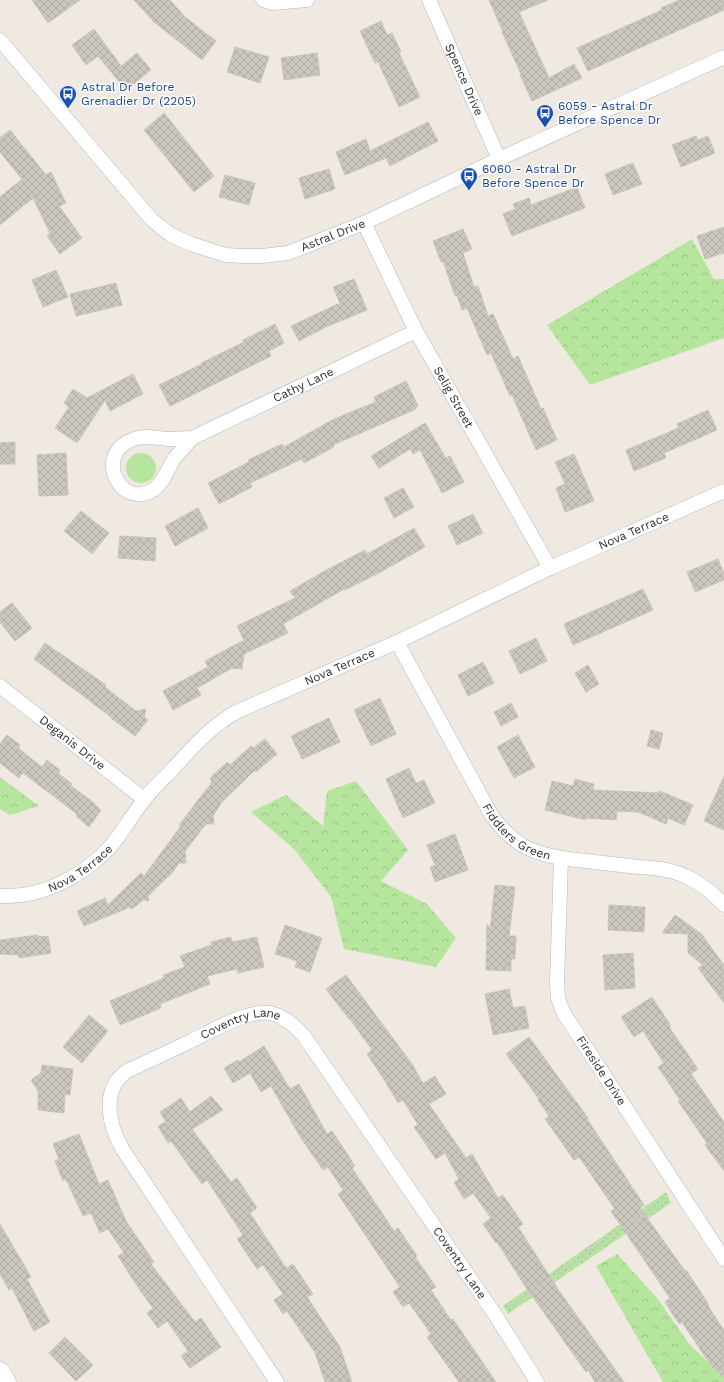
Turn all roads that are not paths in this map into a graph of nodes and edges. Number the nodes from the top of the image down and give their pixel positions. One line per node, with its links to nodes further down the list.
1 (263, 0): 2 (street)
2 (307, 0)
3 (429, 0): 6 (street, Spence Drive)
4 (0, 40): 7 (street, Astral Drive)
5 (724, 57): 6 (street, Astral Drive)
6 (499, 159): 7 (street, Astral Drive)
7 (364, 223): 8 (street, Selig Street)
8 (416, 331): 9 (street, Cathy Lane); 11 (street, Selig Street)
9 (192, 438): 9 (street, Cathy Lane)
10 (724, 491): 11 (street, Nova Terrace)
11 (550, 568): 12 (street, Nova Terrace)
12 (397, 642): 14 (street, Nova Terrace); 15 (street, Fiddlers Green)
13 (0, 686): 14 (street, Deganis Drive)
14 (144, 799): 16 (street, Nova Terrace)
15 (561, 859): 17 (street, Fiddlers Green); 18 (street, Fireside Drive)
16 (0, 896)
17 (724, 906)
18 (724, 1259)
19 (0, 1372): 20 (street)
20 (6, 1382)
21 (277, 1382): 22 (street, Coventry Lane)
22 (537, 1382)

